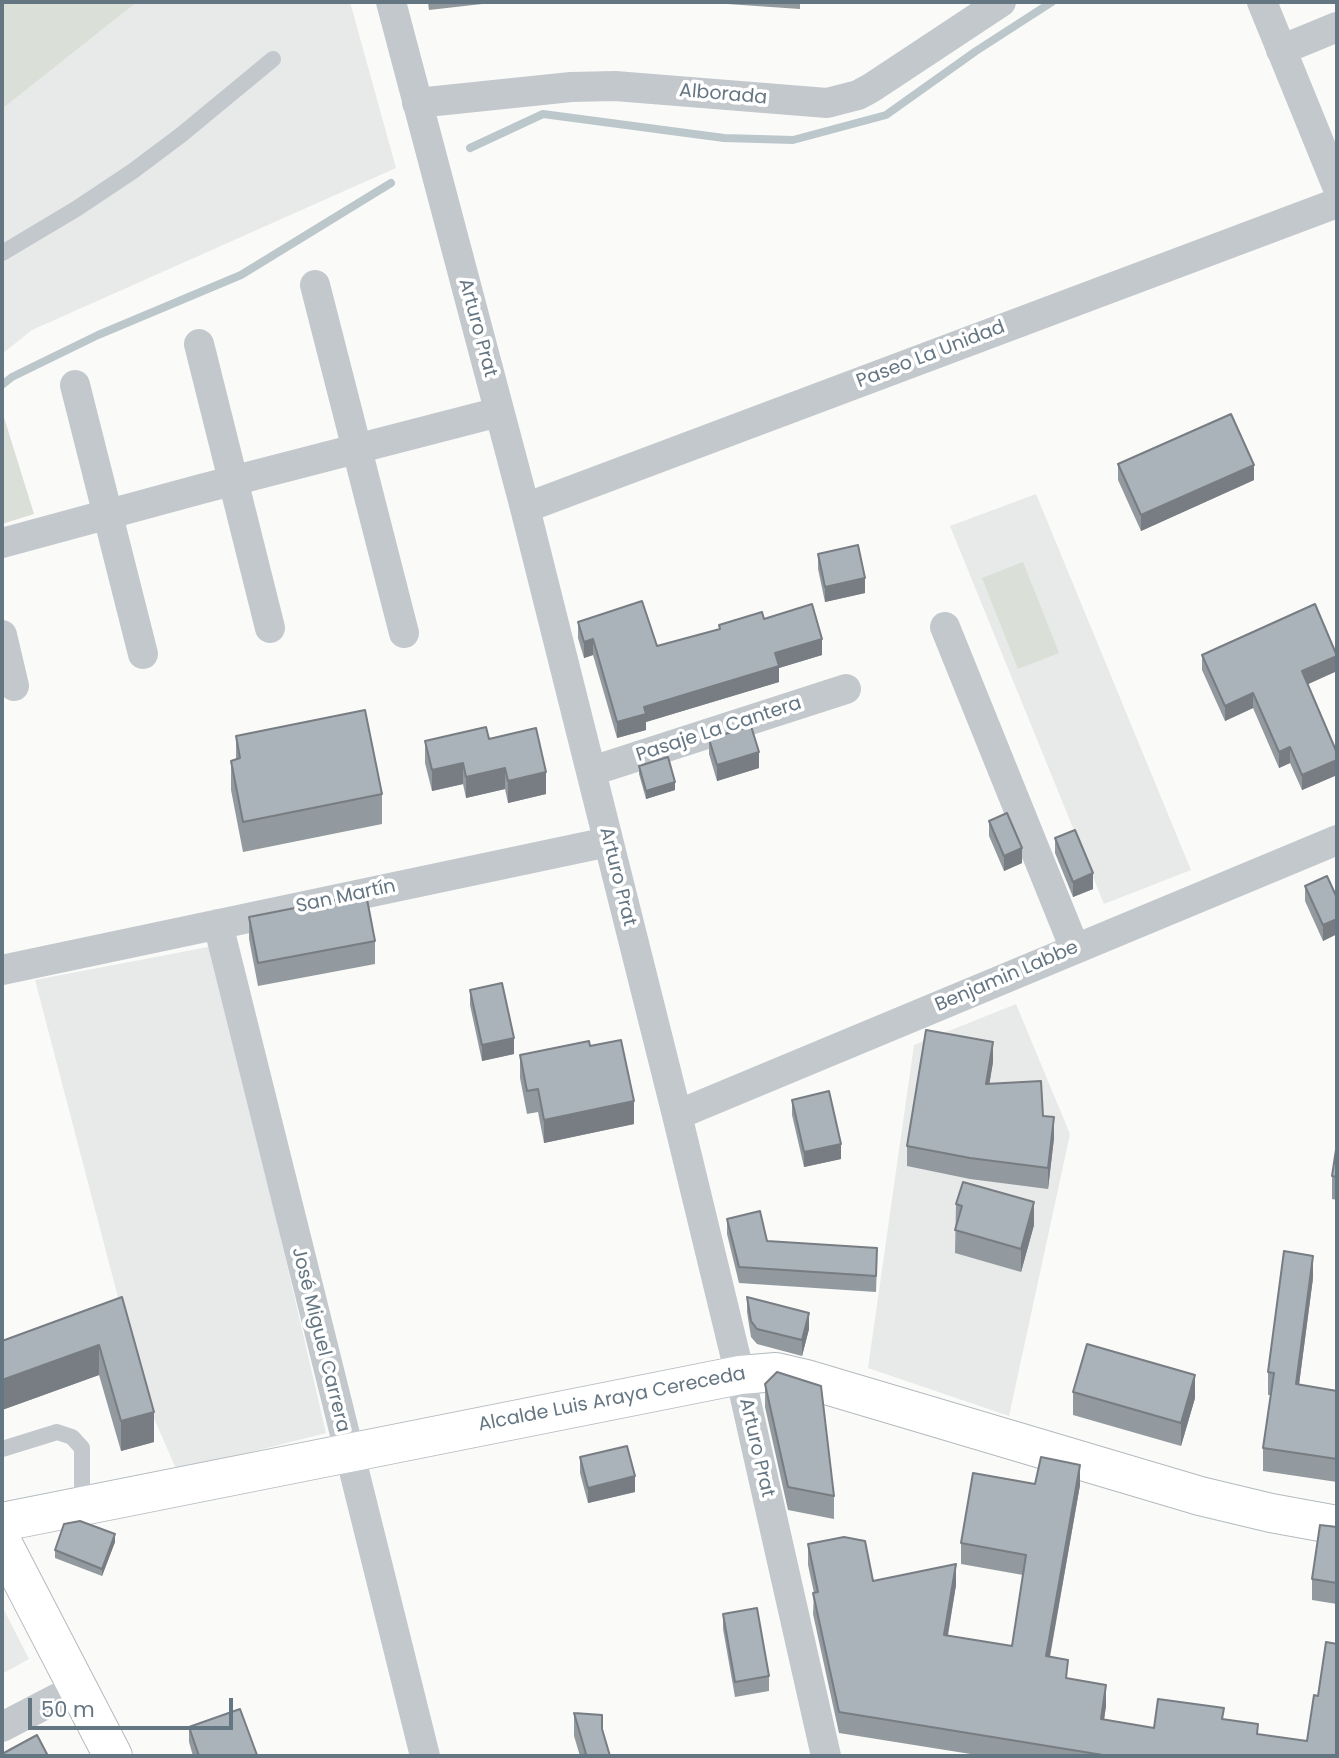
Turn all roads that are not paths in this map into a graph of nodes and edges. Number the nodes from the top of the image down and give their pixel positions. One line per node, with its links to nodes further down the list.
1 (391, 2): 7 (street, Arturo Prat)
2 (1001, 2): 7 (street, Alborada)
3 (1262, 2): 5 (street)
4 (1337, 27): 5 (street)
5 (1281, 50): 8 (street)
6 (273, 59): 10 (lane)
7 (417, 103): 14 (street, Arturo Prat)
8 (1337, 186)
9 (1337, 203): 17 (street, Paseo La Unidad)
10 (2, 253)
11 (316, 285): 15 (street)
12 (199, 344): 16 (street)
13 (75, 385): 18 (street)
14 (499, 412): 15 (street); 17 (street, Arturo Prat)
15 (358, 449): 16 (street); 22 (street)
16 (232, 481): 18 (street); 21 (street)
17 (525, 508): 27 (street, Arturo Prat)
18 (107, 514): 19 (street); 24 (street)
19 (2, 543)
20 (945, 627): 31 (street)
21 (270, 628)
22 (404, 634)
23 (2, 635): 25 (street)
24 (143, 654)
25 (14, 686)
26 (846, 689): 27 (street, Pasaje La Cantera)
27 (592, 771): 29 (street, Arturo Prat)
28 (1337, 840): 31 (street, Benjamin Labbe)
29 (608, 842): 30 (street, San Martín); 33 (street, Arturo Prat)
30 (218, 924): 32 (street, San Martín); 36 (street, José Miguel Carrera)
31 (1075, 949): 33 (street, Benjamin Labbe)
32 (2, 970)
33 (677, 1115): 34 (street, Arturo Prat)
34 (740, 1375): 36 (main road, Alcalde Luis Araya Cereceda); 39 (main road, Alcalde Luis Araya Cereceda); 45 (street, Arturo Prat)
35 (2, 1449): 37 (lane)
36 (347, 1451): 37 (main road, Alcalde Luis Araya Cereceda); 44 (street, José Miguel Carrera)
37 (82, 1505): 38 (main road, Alcalde Luis Araya Cereceda)
38 (2, 1522)
39 (1337, 1525)
40 (2, 1542): 41 (main road)
41 (77, 1688): 42 (street); 43 (main road)
42 (2, 1727)
43 (113, 1756)
44 (425, 1756)
45 (826, 1756)

